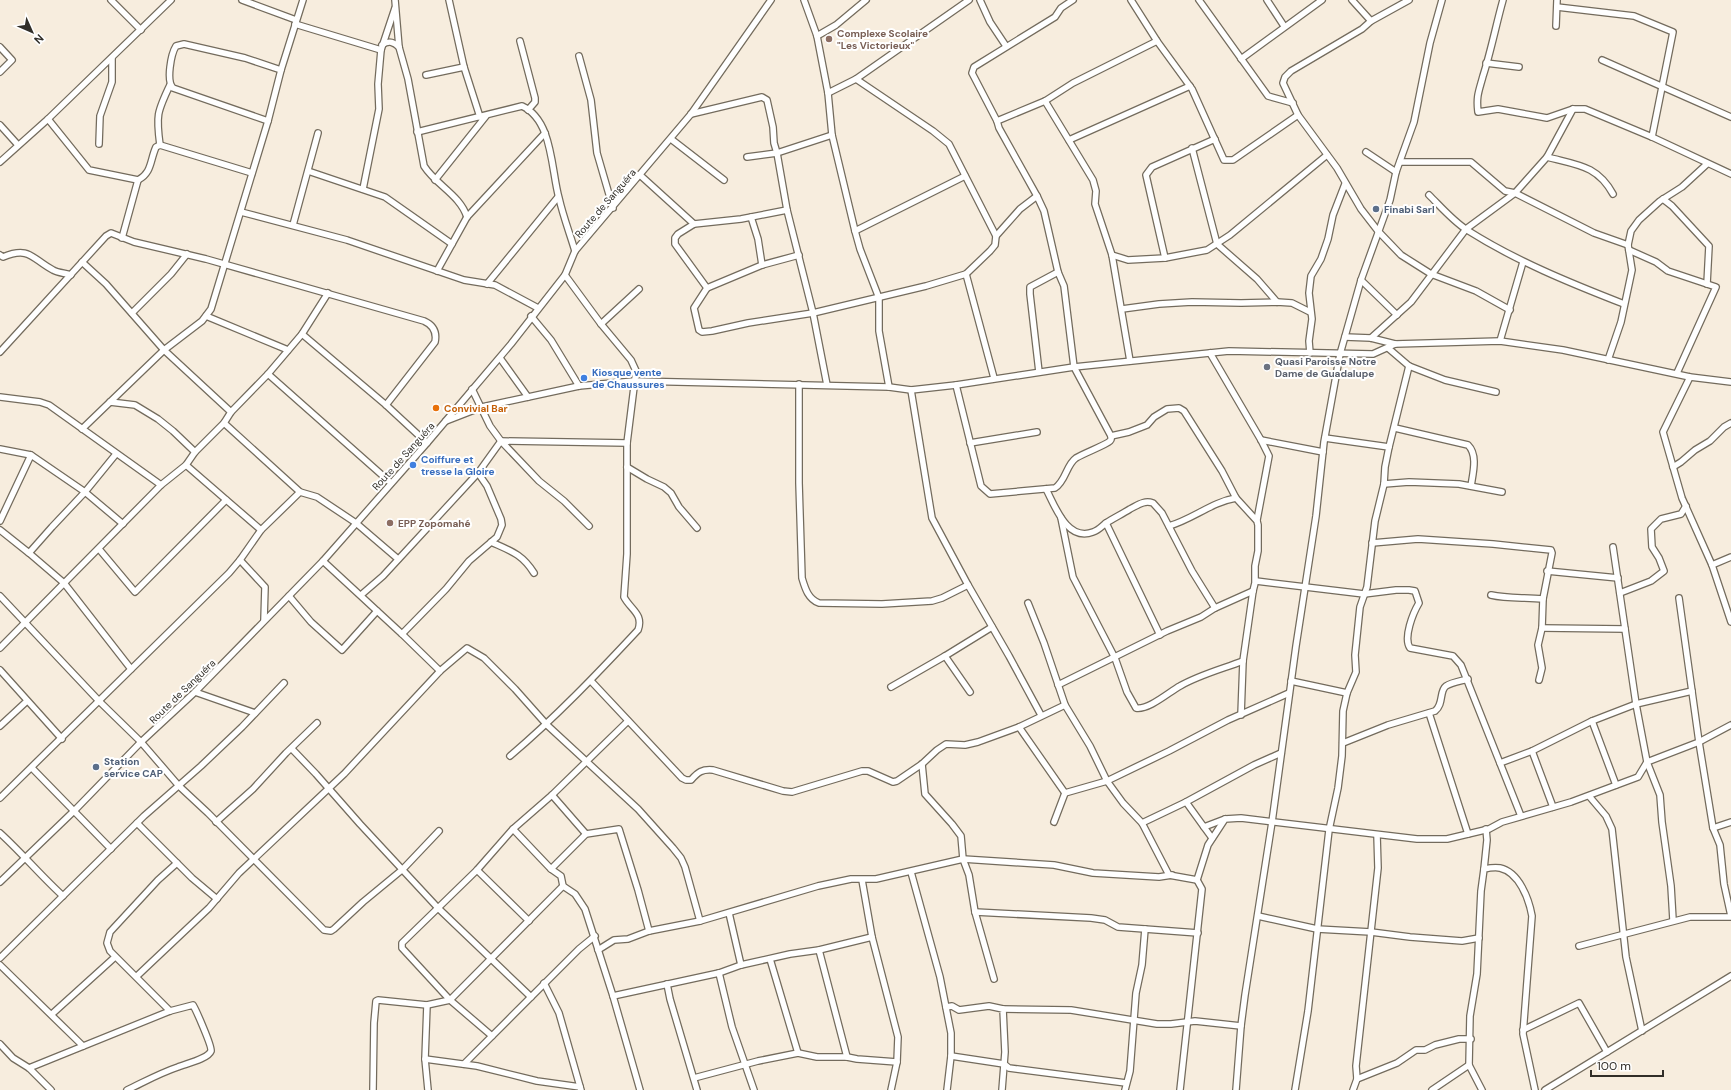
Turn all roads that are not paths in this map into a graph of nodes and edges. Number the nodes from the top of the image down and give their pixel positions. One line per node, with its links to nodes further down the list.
1 (111, 0): 26 (street)
2 (171, 0): 26 (street)
3 (242, 0): 23 (street)
4 (303, 0): 23 (street)
5 (449, 0): 39 (street)
6 (771, 0): 53 (street, Route de Sanguéra)
7 (804, 0): 27 (street)
8 (866, 0): 27 (street)
9 (969, 0): 44 (street)
10 (980, 0): 30 (street)
11 (1073, 0): 30 (street)
12 (1199, 0): 36 (street)
13 (1267, 0): 24 (street)
14 (1322, 0): 24 (street)
15 (1352, 0): 22 (street)
16 (1409, 0): 22 (street)
17 (1442, 0): 79 (street)
18 (1503, 0): 38 (street)
19 (1135, 1): 29 (street)
20 (1557, 2): 25 (street); 47 (street)
21 (395, 3): 32 (street); 33 (street)
22 (1370, 21): 50 (street)
23 (295, 22): 32 (street); 41 (street)
24 (1284, 26): 36 (street)
25 (1556, 26)
26 (141, 30): 35 (street)
27 (817, 36): 48 (street)
28 (520, 41): 52 (street)
29 (1157, 42): 46 (street); 49 (street)
30 (1006, 46): 59 (street)
31 (0, 47): 42 (street)
32 (382, 47): 33 (street); 91 (street)
33 (399, 47): 61 (street)
34 (579, 56): 98 (street)
35 (112, 58): 57 (street); 69 (street)
36 (1241, 59): 50 (street)
37 (1602, 60): 47 (street)
38 (1486, 63): 40 (street); 51 (street)
39 (464, 67): 43 (street); 55 (street)
40 (1519, 67)
41 (281, 70): 45 (street); 58 (street)
42 (0, 72)
43 (426, 75)
44 (856, 78): 48 (street); 86 (street)
45 (170, 85): 58 (street); 71 (street)
46 (1190, 86): 67 (street); 68 (street)
47 (1663, 88): 56 (street); 65 (street)
48 (828, 93): 64 (street)
49 (1045, 101): 59 (street); 68 (street)
50 (1293, 103): 54 (street)
51 (1573, 109): 65 (street); 77 (street)
52 (528, 110): 55 (street); 63 (street)
53 (691, 114): 66 (street, Route de Sanguéra); 73 (street)
54 (1298, 115): 67 (street); 75 (street)
55 (483, 117): 61 (street); 88 (street)
56 (1731, 117)
57 (48, 119): 70 (street); 87 (street)
58 (268, 121): 83 (street)
59 (997, 121): 95 (street)
60 (0, 125): 70 (street)
61 (417, 132): 88 (street)
62 (318, 133): 81 (street)
63 (545, 134): 96 (street); 101 (street)
64 (832, 135): 73 (street); 106 (street)
65 (1652, 137): 80 (street)
66 (671, 139): 85 (street, Route de Sanguéra); 89 (street)
67 (1215, 139): 72 (street)
68 (1069, 140): 117 (street)
69 (99, 144)
70 (18, 145): 78 (street)
71 (160, 145): 83 (street); 87 (street)
72 (1192, 148): 111 (street); 118 (street)
73 (778, 152): 76 (street); 99 (street)
74 (1366, 152): 82 (street)
75 (1327, 155): 90 (street); 111 (street)
76 (747, 157)
77 (1547, 157): 92 (street); 93 (street)
78 (0, 162)
79 (1400, 162): 82 (street); 92 (street)
80 (1707, 164): 84 (street); 97 (street)
81 (308, 171): 91 (street); 104 (street)
82 (1396, 172): 107 (street)
83 (252, 173): 100 (street)
84 (1731, 174)
85 (640, 175): 98 (street, Route de Sanguéra); 103 (street)
86 (965, 176): 106 (street); 108 (street)
87 (138, 180): 109 (street)
88 (435, 180): 101 (street)
89 (724, 180)
90 (1345, 184): 107 (street); 141 (street)
91 (363, 189): 110 (street)
92 (1515, 193): 105 (street); 112 (street)
93 (1614, 194)
94 (1429, 195): 105 (street)
95 (1037, 196): 108 (street); 124 (street)
96 (558, 197): 113 (street); 130 (street)
97 (1663, 199): 112 (street); 131 (street)
98 (613, 208): 113 (street, Route de Sanguéra)
99 (788, 210): 102 (street); 116 (street)
100 (241, 212): 104 (street); 121 (street)
101 (466, 217): 110 (street)
102 (751, 217): 103 (street); 122 (street)
103 (694, 224): 132 (street)
104 (294, 225): 123 (street)
105 (1466, 229): 120 (street); 126 (street)
106 (855, 231): 135 (street)
107 (1378, 231): 126 (street); 129 (street)
108 (996, 236): 125 (street)
109 (122, 238): 114 (street); 119 (street)
110 (452, 244): 123 (street)
111 (1217, 244): 118 (street); 136 (street)
112 (1628, 247): 131 (street); 137 (street)
113 (575, 251): 128 (street, Route de Sanguéra)
114 (187, 254): 121 (street); 142 (street)
115 (0, 255): 127 (street)
116 (799, 255): 122 (street); 143 (street)
117 (1112, 256): 118 (street); 139 (street)
118 (1165, 258)
119 (82, 262): 127 (street); 142 (street)
120 (1523, 262): 137 (street); 140 (street)
121 (226, 264): 134 (street); 145 (street)
122 (762, 265): 132 (street)
123 (437, 271): 130 (street)
124 (1058, 272): 164 (street); 165 (street)
125 (966, 274): 135 (street); 169 (street)
126 (1431, 274): 140 (street); 144 (street)
127 (71, 275): 156 (street)
128 (565, 275): 138 (street, Route de Sanguéra); 147 (street)
129 (1361, 280): 144 (street); 149 (street)
130 (487, 284): 138 (street)
131 (1707, 284): 166 (street)
132 (707, 288): 143 (street)
133 (639, 289): 147 (street)
134 (328, 294): 148 (street); 183 (street)
135 (879, 298): 143 (street); 176 (street)
136 (1277, 302): 139 (street); 141 (street)
137 (1624, 304): 161 (street)
138 (538, 308): 146 (street, Route de Sanguéra)
139 (1122, 309): 162 (street)
140 (1510, 310): 151 (street)
141 (1310, 312): 158 (street)
142 (132, 313): 154 (street)
143 (813, 313): 173 (street)
144 (1397, 315): 150 (street)
145 (206, 316): 154 (street); 155 (street)
146 (531, 316): 160 (street, Route de Sanguéra); 175 (street)
147 (601, 324): 170 (street)
148 (302, 334): 155 (street); 183 (street)
149 (1344, 337): 150 (street); 159 (street)
150 (1371, 338): 152 (street)
151 (1500, 341): 152 (street); 161 (street)
152 (1395, 344): 153 (street)
153 (1388, 348): 159 (street); 163 (street)
154 (164, 350): 182 (street); 185 (street)
155 (288, 350): 167 (street)
156 (0, 352)
157 (1210, 353): 158 (street); 162 (street); 195 (street)
158 (1310, 354): 159 (street)
159 (1340, 354): 193 (street)
160 (500, 358): 177 (street, Route de Sanguéra); 181 (street)
161 (1608, 360): 166 (street)
162 (1130, 361): 164 (street)
163 (1409, 366): 179 (street); 189 (street)
164 (1074, 367): 165 (street); 192 (street)
165 (1039, 372): 169 (street)
166 (1677, 373): 168 (street)
167 (268, 374): 185 (street); 209 (street)
168 (1690, 377): 171 (street); 207 (street)
169 (994, 378): 174 (street)
170 (634, 381): 172 (street); 175 (street); 197 (street)
171 (1731, 382)
172 (799, 384): 173 (street); 248 (street)
173 (827, 385): 176 (street)
174 (956, 385): 178 (street); 198 (street)
175 (579, 386): 181 (street)
176 (889, 387): 178 (street)
177 (472, 389): 184 (street); 186 (street, Route de Sanguéra)
178 (911, 390): 248 (street)
179 (1496, 392)
180 (0, 397): 190 (street)
181 (528, 397): 184 (street)
182 (110, 402): 190 (street); 201 (street)
183 (386, 405): 196 (street)
184 (482, 407): 186 (street); 194 (street)
185 (231, 412): 187 (street)
186 (446, 421): 196 (street, Route de Sanguéra)
187 (224, 423): 201 (street); 215 (street)
188 (1731, 423): 207 (street)
189 (1395, 428): 199 (street); 212 (street)
190 (82, 430): 203 (street)
191 (1037, 432): 198 (street)
192 (1111, 436): 213 (street); 217 (street)
193 (1325, 438): 199 (street); 202 (street)
194 (500, 440): 197 (street); 208 (street); 228 (street)
195 (1261, 440): 202 (street); 224 (street)
196 (428, 443): 209 (street, Route de Sanguéra)
197 (627, 443): 206 (street)
198 (970, 443): 213 (street)
199 (1390, 447): 210 (street)
200 (0, 449): 204 (street)
201 (195, 452): 205 (street)
202 (1323, 452): 249 (street)
203 (116, 454): 211 (street); 214 (street)
204 (31, 455): 214 (street); 220 (street)
205 (186, 465): 211 (street); 218 (street)
206 (627, 467): 230 (street); 280 (street)
207 (1673, 467): 221 (street)
208 (478, 473): 233 (street); 239 (street)
209 (391, 483): 225 (street, Route de Sanguéra)
210 (1384, 484): 212 (street); 234 (street)
211 (162, 485): 227 (street)
212 (1471, 486): 216 (street)
213 (1046, 488): 222 (street)
214 (85, 492): 227 (street); 237 (street)
215 (300, 492): 225 (street); 232 (street)
216 (1502, 492)
217 (1236, 498): 224 (street); 229 (street)
218 (226, 500): 232 (street); 236 (street)
219 (0, 504): 220 (street)
220 (7, 505): 223 (street)
221 (1686, 506): 242 (street); 251 (street)
222 (1061, 518): 226 (street); 273 (street)
223 (0, 521)
224 (1257, 521): 246 (street)
225 (356, 522): 239 (street); 241 (street, Route de Sanguéra)
226 (1106, 523): 229 (street); 270 (street)
227 (123, 524): 236 (street)
228 (590, 526)
229 (1169, 526): 260 (street)
230 (697, 528)
231 (0, 530): 237 (street)
232 (261, 530): 240 (street)
233 (491, 542): 244 (street); 269 (street)
234 (1372, 543): 243 (street); 252 (street)
235 (1613, 547): 245 (street)
236 (99, 549): 247 (street)
237 (29, 553): 247 (street)
238 (1731, 557): 242 (street)
239 (398, 559): 253 (street)
240 (240, 560): 263 (street); 275 (street)
241 (323, 561): 253 (street); 256 (street, Route de Sanguéra)
242 (1712, 565): 262 (street)
243 (1547, 571): 245 (street); 258 (street)
244 (534, 573)
245 (1618, 578): 251 (street)
246 (1256, 581): 249 (street); 250 (street)
247 (64, 584): 264 (street); 275 (street)
248 (968, 585): 266 (street)
249 (1305, 587): 252 (street); 281 (street)
250 (1253, 591): 260 (street); 274 (street)
251 (1620, 593): 268 (street)
252 (1364, 594): 278 (street); 289 (street)
253 (361, 595): 261 (street)
254 (1491, 595): 258 (street)
255 (0, 596): 264 (street)
256 (289, 596): 261 (street); 263 (street, Route de Sanguéra)
257 (1679, 598): 285 (street)
258 (1543, 600): 267 (street)
259 (1028, 603): 283 (street)
260 (1214, 608): 270 (street)
261 (376, 611): 269 (street)
262 (1730, 612): 265 (street)
263 (264, 620): 286 (street, Route de Sanguéra)
264 (25, 621): 271 (street); 291 (street)
265 (1731, 622)
266 (992, 627): 272 (street); 296 (street)
267 (1542, 628): 268 (street); 279 (street)
268 (1625, 629): 292 (street)
269 (402, 634): 277 (street)
270 (1160, 635): 273 (street)
271 (0, 648)
272 (945, 656): 284 (street); 287 (street)
273 (1115, 658): 274 (street); 283 (street)
274 (1243, 661): 297 (street)
275 (131, 669): 291 (street)
276 (0, 670): 290 (street)
277 (440, 671): 301 (street); 321 (street)
278 (1468, 679): 295 (street); 315 (street)
279 (1539, 680)
280 (591, 681): 298 (street); 301 (street)
281 (1291, 681): 288 (street); 289 (street)
282 (284, 683): 294 (street)
283 (1058, 685): 293 (street)
284 (891, 687)
285 (1692, 691): 292 (street); 307 (street)
286 (195, 692): 294 (street); 306 (street, Route de Sanguéra)
287 (970, 692)
288 (1289, 693): 297 (street); 311 (street)
289 (1347, 693): 308 (street)
290 (27, 701): 303 (street); 305 (street)
291 (100, 702): 305 (street); 306 (street)
292 (1636, 704): 299 (street); 314 (street)
293 (1066, 705): 296 (street); 318 (street)
294 (255, 713): 320 (street)
295 (1429, 713): 308 (street); 345 (street)
296 (1041, 715): 304 (street)
297 (1241, 715): 318 (street)
298 (628, 721): 313 (street); 316 (street)
299 (1592, 721): 310 (street); 319 (street)
300 (317, 723): 309 (street)
301 (546, 725): 312 (street); 313 (street)
302 (1731, 725): 307 (street)
303 (0, 726)
304 (1019, 727): 316 (street); 322 (street)
305 (62, 739): 317 (street)
306 (141, 742): 320 (street); 328 (street, Route de Sanguéra)
307 (1699, 742): 314 (street); 338 (street)
308 (1343, 743): 341 (street)
309 (292, 749): 321 (street); 331 (street)
310 (1532, 751): 315 (street); 327 (street)
311 (1281, 753): 326 (street); 333 (street)
312 (510, 756)
313 (585, 762): 323 (street); 372 (street)
314 (1647, 762): 319 (street); 370 (street)
315 (1500, 763): 329 (street)
316 (922, 764): 350 (street)
317 (32, 768): 325 (street); 328 (street)
318 (1106, 781): 322 (street); 336 (street)
319 (1616, 785): 324 (street)
320 (179, 786): 331 (street); 335 (street)
321 (329, 788): 351 (street); 353 (street)
322 (1065, 793): 332 (street)
323 (552, 795): 339 (street); 344 (street)
324 (1589, 796): 327 (street); 378 (street)
325 (0, 798)
326 (1186, 802): 336 (street); 337 (street)
327 (1553, 807): 329 (street)
328 (75, 810): 348 (street); 349 (street, Route de Sanguéra)
329 (1520, 816): 340 (street)
330 (1225, 819): 333 (street); 337 (street); 347 (street)
331 (216, 822): 351 (street)
332 (1054, 822)
333 (1272, 822): 341 (street); 368 (street)
334 (1731, 822): 338 (street)
335 (137, 823): 348 (street); 352 (street)
336 (1142, 823): 358 (street)
337 (1204, 827): 347 (street)
338 (1713, 828): 369 (street)
339 (513, 829): 354 (street); 356 (street)
340 (1486, 829): 345 (street); 355 (street)
341 (1329, 830): 346 (street); 374 (street)
342 (439, 831): 353 (street)
343 (0, 833): 349 (street)
344 (586, 834): 354 (street); 375 (street)
345 (1468, 834): 346 (street)
346 (1377, 835): 376 (street)
347 (1212, 838): 360 (street)
348 (110, 849): 363 (street)
349 (25, 856): 361 (street, Route de Sanguéra); 363 (street)
350 (963, 859): 357 (street); 358 (street); 366 (street)
351 (254, 860): 353 (street); 364 (street)
352 (177, 863): 364 (street); 385 (street)
353 (403, 869): 365 (street)
354 (551, 869): 362 (street)
355 (1484, 869): 381 (street); 408 (street)
356 (477, 870): 365 (street); 371 (street)
357 (911, 872): 359 (street); 401 (street)
358 (1172, 875): 360 (street)
359 (862, 880): 367 (street); 380 (street)
360 (1197, 880): 377 (street)
361 (0, 882)
362 (563, 886): 371 (street); 379 (street)
363 (63, 896): 386 (street)
364 (217, 899): 392 (street)
365 (438, 908): 387 (street); 399 (street)
366 (975, 912): 373 (street); 394 (street)
367 (729, 913): 372 (street); 390 (street)
368 (1258, 916): 374 (street); 407 (street)
369 (1731, 917): 370 (street)
370 (1673, 920): 378 (street)
371 (529, 921): 387 (street)
372 (700, 922): 375 (street)
373 (1145, 929): 377 (street); 406 (street)
374 (1317, 929): 376 (street); 442 (street)
375 (649, 931): 383 (street)
376 (1371, 932): 381 (street); 426 (street)
377 (1198, 933): 405 (street)
378 (1623, 935): 382 (street); 409 (street)
379 (595, 936): 383 (street); 395 (street)
380 (872, 938): 384 (street); 419 (street)
381 (1479, 938): 411 (street)
382 (1579, 946)
383 (598, 950): 397 (street)
384 (819, 950): 388 (street); 416 (street)
385 (115, 957): 392 (street); 404 (street)
386 (0, 958)
387 (490, 959): 398 (street); 399 (street)
388 (770, 959): 390 (street); 415 (street)
389 (0, 965): 404 (street)
390 (741, 965): 391 (street)
391 (719, 973): 396 (street); 421 (street)
392 (137, 976): 403 (street)
393 (1731, 976): 409 (street)
394 (994, 979)
395 (544, 983): 398 (street); 428 (street)
396 (667, 984): 397 (street); 425 (street)
397 (613, 996): 433 (street)
398 (531, 997): 410 (street)
399 (450, 1000): 400 (street); 410 (street)
400 (427, 1005): 418 (street); 431 (street)
401 (946, 1007): 402 (street); 417 (street)
402 (1003, 1009): 406 (street); 422 (street)
403 (170, 1011): 413 (street); 430 (street)
404 (52, 1014): 413 (street)
405 (1188, 1021): 406 (street); 407 (street); 440 (street)
406 (1134, 1022): 427 (street)
407 (1241, 1026): 441 (street)
408 (1524, 1030): 414 (street); 446 (street)
409 (1642, 1031): 414 (street)
410 (492, 1036): 420 (street)
411 (1471, 1039): 423 (street); 426 (street)
412 (0, 1044): 424 (street)
413 (83, 1046): 424 (street)
414 (1607, 1052): 447 (street)
415 (798, 1053): 416 (street); 421 (street)
416 (847, 1056): 419 (street)
417 (951, 1056): 422 (street); 437 (street)
418 (425, 1059): 420 (street); 432 (street)
419 (897, 1062): 436 (street)
420 (464, 1064): 428 (street)
421 (745, 1064): 425 (street); 435 (street)
422 (1004, 1064): 427 (street); 438 (street)
423 (1469, 1065): 444 (street); 445 (street)
424 (29, 1068): 429 (street)
425 (694, 1078): 434 (street)
426 (1357, 1079): 443 (street)
427 (1126, 1083): 439 (street)
428 (580, 1088)
429 (51, 1090)
430 (127, 1090)
431 (373, 1090)
432 (428, 1090)
433 (640, 1090)
434 (697, 1090)
435 (754, 1090)
436 (891, 1090)
437 (947, 1090)
438 (1002, 1090)
439 (1125, 1090)
440 (1180, 1090)
441 (1236, 1090)
442 (1295, 1090)
443 (1353, 1090)
444 (1432, 1090)
445 (1482, 1090)
446 (1535, 1090)
447 (1545, 1090)

